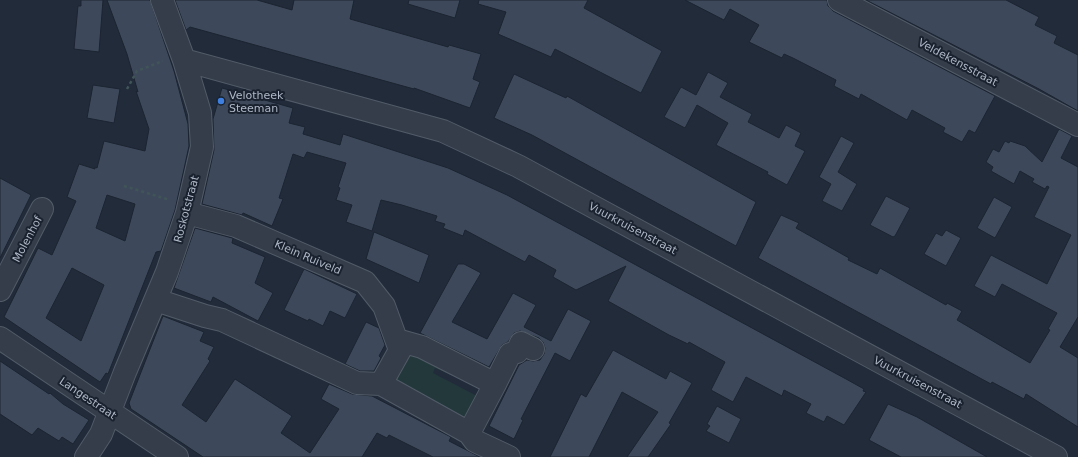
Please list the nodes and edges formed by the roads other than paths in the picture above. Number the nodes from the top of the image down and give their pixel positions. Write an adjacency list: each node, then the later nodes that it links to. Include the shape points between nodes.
1 (162, 0): 3 (street, Roskotstraat)
2 (839, 0): 4 (street, Veldekensstraat)
3 (183, 57): 5 (street, Roskotstraat, via 200,113 202,141); 19 (street, Vuurkruisenstraat, via 444,131 518,166)
4 (1078, 125)
5 (188, 208): 8 (street, Roskotstraat); 10 (street, Klein Ruiveld, via 365,282 384,306)
6 (42, 209): 7 (street, Molenhof)
7 (0, 290)
8 (156, 300): 12 (street, via 222,320 357,383); 14 (street, Roskotstraat)
9 (0, 338): 14 (street, Langestraat)
10 (397, 340): 12 (street, Klein Ruiveld, via 400,350); 13 (street, via 422,347)
11 (533, 349): 13 (street, via 521,343 517,352 510,354)
12 (381, 384): 15 (street)
13 (495, 384): 15 (street)
14 (110, 412): 16 (street, Roskotstraat, via 101,434); 17 (street, Langestraat)
15 (469, 433): 18 (street, via 474,441)
16 (86, 457)
17 (177, 457)
18 (509, 457)
19 (1056, 457)

